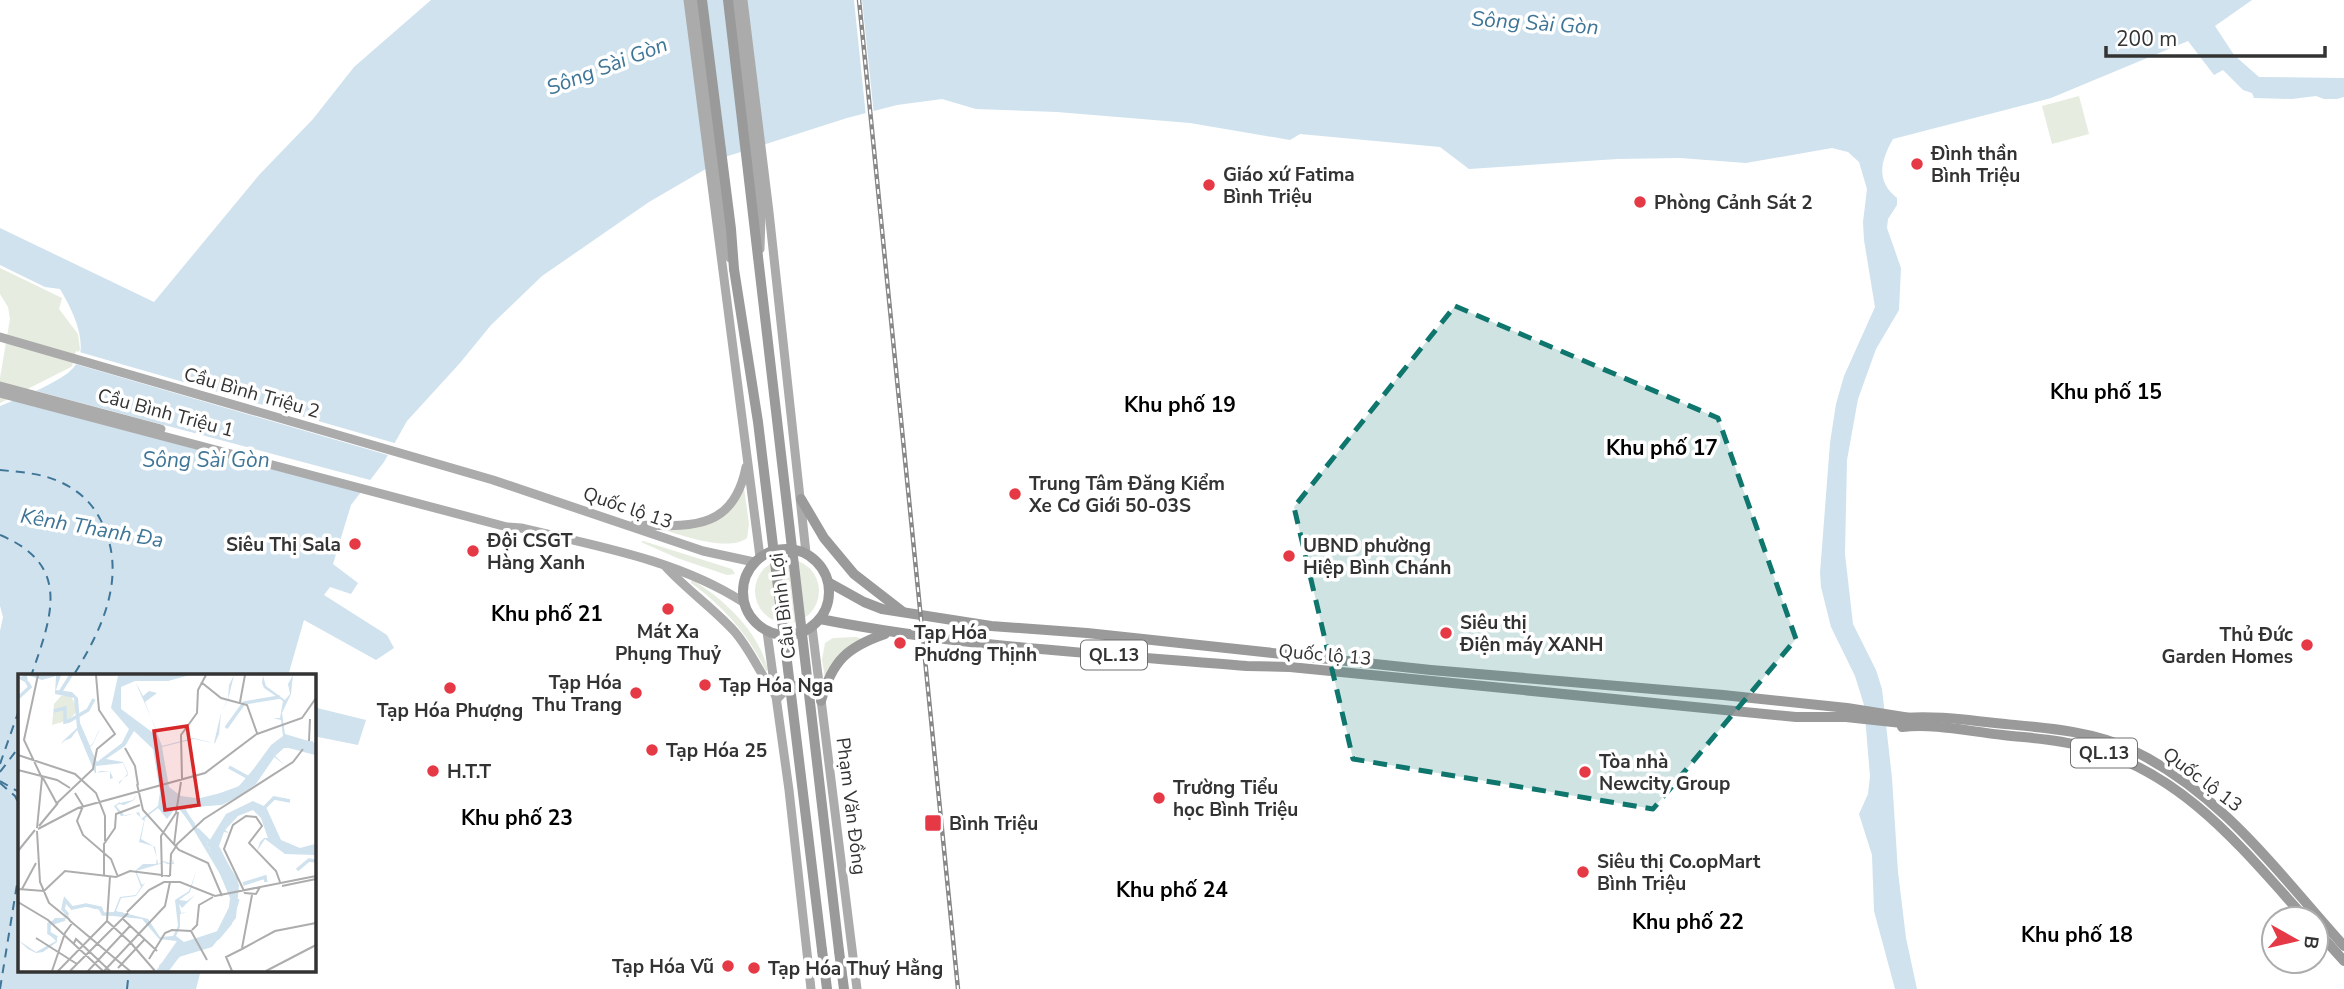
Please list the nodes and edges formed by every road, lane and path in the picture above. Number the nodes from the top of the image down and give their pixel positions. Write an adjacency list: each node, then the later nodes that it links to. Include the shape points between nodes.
1 (688, 0): 9 (main road)
2 (694, 0): 11 (main road, Cầu Bình Lợi)
3 (702, 0): 8 (highway, Cầu Bình Lợi)
4 (728, 0): 7 (highway, Cầu Bình Lợi)
5 (735, 0): 10 (main road, Cầu Bình Lợi)
6 (743, 0): 15 (main road)
7 (752, 208): 10 (highway); 12 (highway, Cầu Bình Lợi)
8 (729, 216): 11 (highway); 14 (highway, Cầu Bình Lợi)
9 (717, 226): 11 (main road); 13 (main road)
10 (762, 232): 12 (main road, Cầu Bình Lợi); 15 (main road)
11 (727, 245): 13 (main road); 14 (main road, Cầu Bình Lợi)
12 (758, 257): 45 (highway, Cầu Bình Lợi, bridge)
13 (722, 266): 19 (main road)
14 (734, 270): 44 (highway, Cầu Bình Lợi, bridge, via 758,422)
15 (774, 270): 21 (main road)
16 (0, 337): 20 (main road, Cầu Bình Triệu 2)
17 (0, 386): 22 (main road, Cầu Bình Triệu 1)
18 (0, 393): 22 (main road, Cầu Bình Triệu 1)
19 (747, 461): 23 (main road, via 743,484 715,517 689,526); 25 (main road)
20 (494, 480): 23 (main road, Quốc lộ 13)
21 (801, 499): 24 (main road); 29 (highway, via 824,538 854,574)
22 (484, 518): 26 (main road)
23 (625, 525): 25 (main road, Quốc lộ 13, via 703,551)
24 (806, 554): 25 (highway, via 783,548); 27 (highway, via 816,561)
25 (757, 559): 28 (highway, via 746,574)
26 (665, 565): 28 (main road); 35 (main road, via 736,634)
27 (828, 582): 29 (highway, Quốc lộ 13 / QL.13, via 864,602); 30 (highway, via 828,601)
28 (743, 602): 31 (highway, via 748,614)
29 (905, 614): 33 (highway, Quốc lộ 13 / QL.13)
30 (816, 623): 31 (highway, via 795,635); 32 (highway, Quốc lộ 13 / QL.13); 36 (main road, Phạm Văn Đồng)
31 (767, 632): 35 (main road)
32 (888, 633): 34 (highway, Quốc lộ 13 / QL.13); 36 (highway, via 847,652 834,667)
33 (1410, 667): 34 (highway); 37 (highway, Quốc lộ 13 / QL.13, via 1723,695)
34 (1409, 680): 37 (highway, Quốc lộ 13 / QL.13, via 1796,717)
35 (777, 698): 36 (main road, via 787,688 802,684); 43 (main road)
36 (821, 701): 46 (main road, Phạm Văn Đồng)
37 (1828, 712): 38 (highway, Quốc lộ 13 / QL.13)
38 (1909, 722): 39 (highway, Quốc lộ 13 / QL.13, via 2081,745 2146,770 2185,794 2249,854); 41 (highway, Quốc lộ 13 / QL.13, via 1956,720 2063,730 2129,748 2228,818)
39 (2294, 905)
40 (2330, 946): 42 (highway)
41 (2344, 946)
42 (2344, 961)
43 (811, 989)
44 (827, 989)
45 (844, 989)
46 (858, 989)

